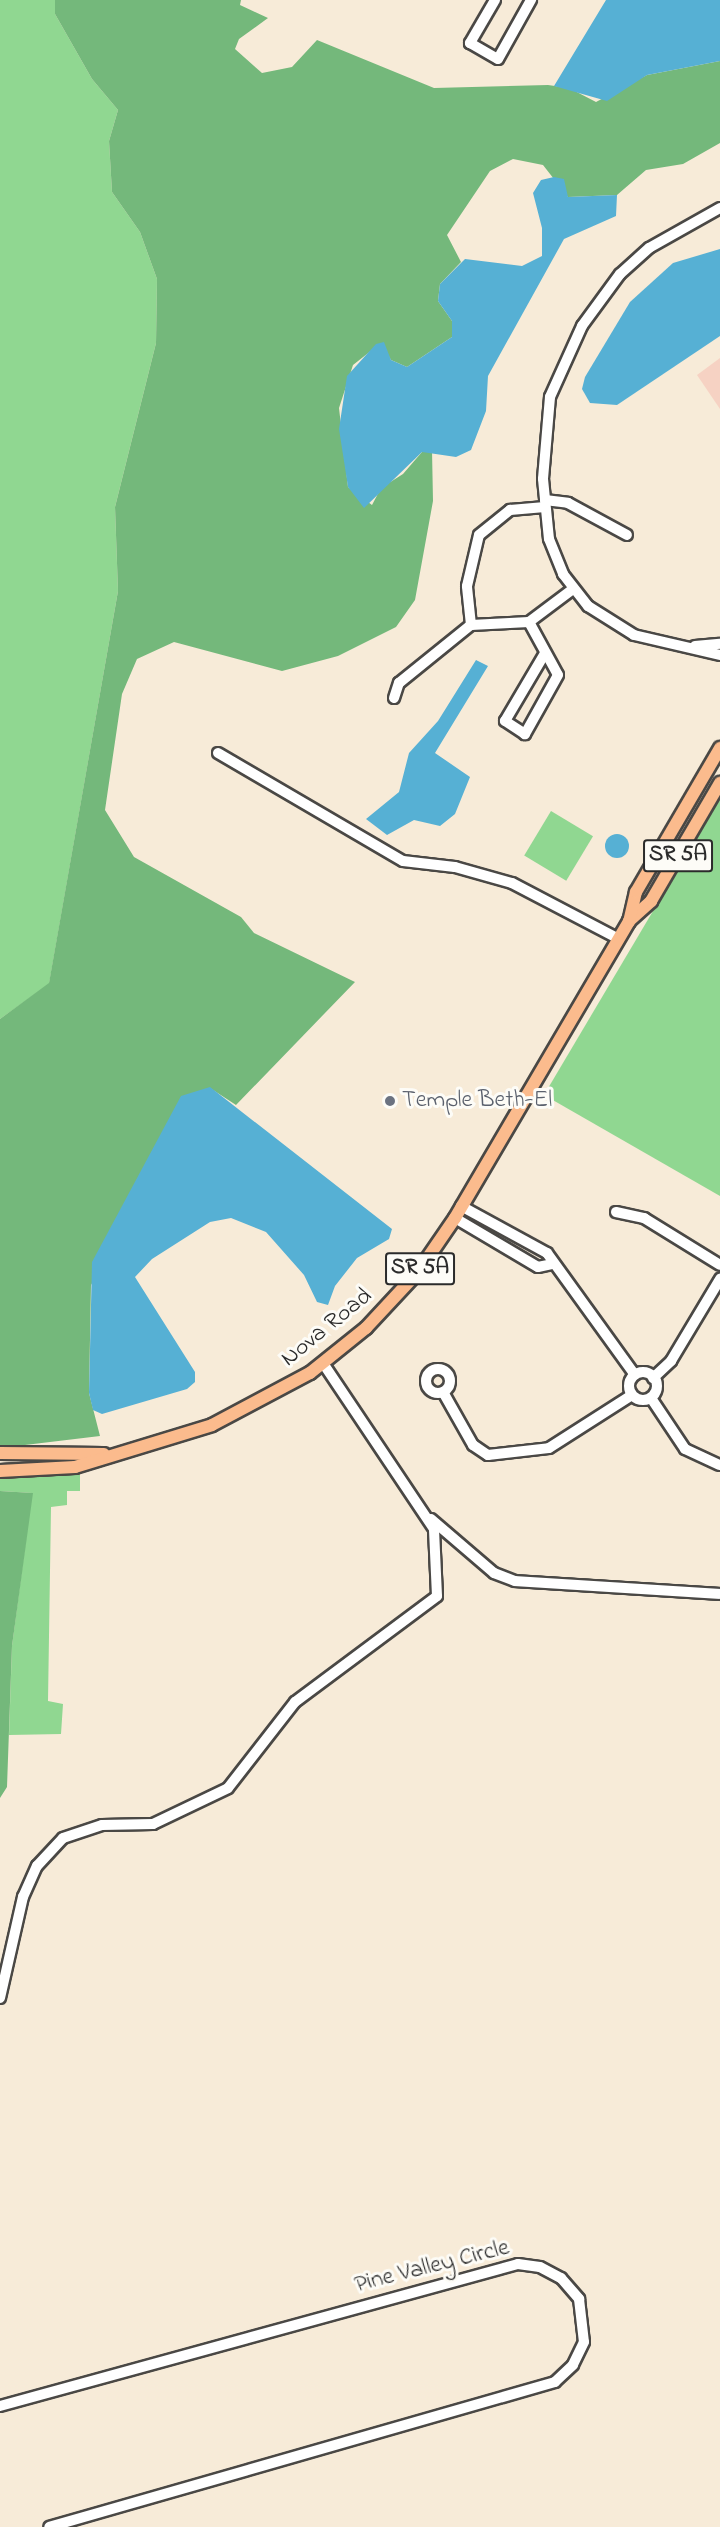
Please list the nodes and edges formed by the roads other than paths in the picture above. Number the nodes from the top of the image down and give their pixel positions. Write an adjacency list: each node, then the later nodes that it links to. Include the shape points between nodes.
1 (495, 0): 2 (street, via 470,43 498,58)
2 (531, 0): 3 (street)
3 (540, 0)
4 (720, 208): 5 (street, via 649,248 620,274 582,326 546,417)
5 (545, 504): 6 (street, via 568,503); 7 (street, via 549,539); 9 (street, via 510,510 479,535 467,586)
6 (627, 535)
7 (573, 590): 8 (street); 11 (street, via 602,618 634,635)
8 (529, 622): 9 (street); 12 (street)
9 (471, 625): 14 (street, via 399,683)
10 (720, 644): 11 (street)
11 (692, 646): 13 (street)
12 (545, 653): 12 (street, via 558,675 525,734 505,721)
13 (720, 655)
14 (394, 698)
15 (720, 748): 18 (main road, SR 5A, via 636,892)
16 (218, 753): 19 (street, via 403,861 455,867 512,883)
17 (720, 783): 18 (main road, SR 5A, via 651,901)
18 (628, 922): 19 (main road, Nova Road / SR 5A)
19 (619, 939): 20 (main road, Nova Road / SR 5A)
20 (458, 1212): 22 (street); 23 (street); 27 (main road, Nova Road / SR 5A, via 394,1300)
21 (616, 1212): 25 (street, via 644,1218)
22 (511, 1232): 23 (street); 24 (street, via 547,1253)
23 (503, 1246): 24 (street, via 538,1267)
24 (552, 1264): 28 (street, via 578,1291)
25 (720, 1265)
26 (720, 1279): 29 (street, via 671,1361)
27 (323, 1363): 34 (main road, Nova Road / SR 5A, via 212,1425); 37 (street)
28 (635, 1375): 29 (street); 31 (street, via 629,1384)
29 (653, 1378): 32 (street, via 657,1386)
30 (443, 1392): 31 (street, via 473,1445 488,1455 549,1448)
31 (632, 1395): 32 (street)
32 (651, 1398): 35 (street, via 685,1449)
33 (0, 1453): 34 (main road, Nova Road / SR 5A)
34 (105, 1454): 36 (main road, Nova Road / SR 5A, via 75,1467)
35 (720, 1466)
36 (0, 1471)
37 (423, 1513): 38 (street, via 494,1573 515,1581); 39 (street, via 434,1529 437,1596 295,1702 251,1765 228,1788 153,1824 102,1825 63,1838 37,1866 23,1897)
38 (720, 1594)
39 (0, 1998)
40 (0, 2406): 41 (street, Pine Valley Circle, via 518,2264 540,2266 561,2278 579,2299 584,2342 573,2365 555,2382)
41 (49, 2527)

